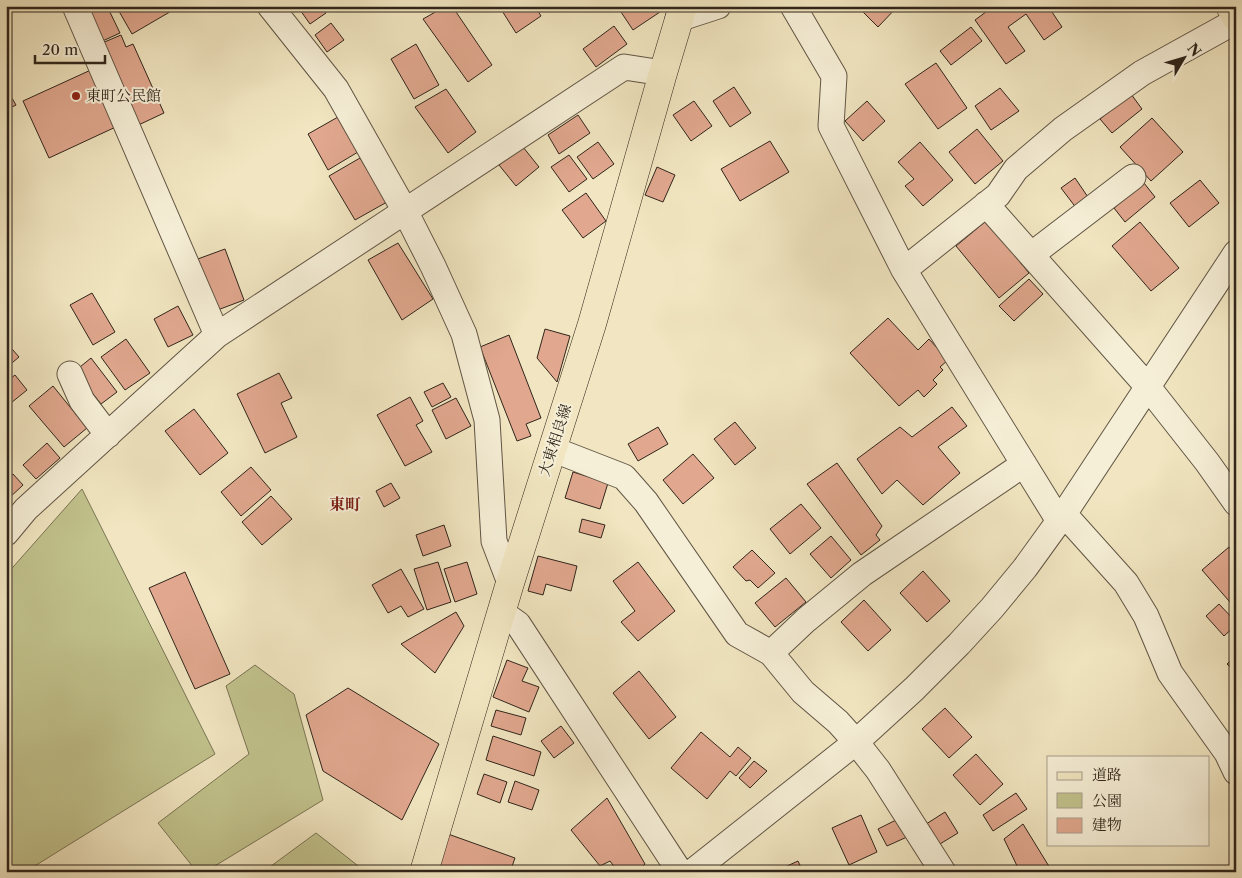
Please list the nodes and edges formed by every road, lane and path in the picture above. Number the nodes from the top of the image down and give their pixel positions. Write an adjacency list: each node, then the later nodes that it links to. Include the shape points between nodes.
1 (75, 6): 16 (street)
2 (270, 6): 12 (street, via 336,90)
3 (718, 6): 6 (street)
4 (793, 6): 15 (street, via 834,76 830,126)
5 (1230, 6): 7 (main road)
6 (681, 13): 9 (main road, 大東相良線)
7 (1236, 17)
8 (1236, 21): 11 (street, via 1142,73 1063,129 1016,169 998,195)
9 (663, 73): 12 (street, via 624,66); 20 (main road, 大東相良線, via 592,324)
10 (1133, 176): 14 (street)
11 (986, 204): 14 (street); 15 (street)
12 (405, 211): 16 (street); 25 (street, via 464,334 487,420 494,541)
13 (1236, 253): 18 (street)
14 (1031, 255): 18 (street)
15 (904, 270): 21 (street)
16 (217, 335): 19 (street)
17 (70, 374): 19 (street, via 82,401)
18 (1148, 387): 22 (street); 23 (street)
19 (108, 434): 24 (street, via 26,509)
20 (552, 449): 25 (main road, 大東相良線); 27 (street, via 624,477 646,502 737,634)
21 (1024, 464): 23 (street); 27 (street, via 862,574)
22 (1236, 503)
23 (1062, 518): 28 (street, via 992,608 959,644); 29 (street, via 1126,583 1146,616 1170,673)
24 (6, 533)
25 (510, 583): 26 (main road, 大東相良線)
26 (501, 612): 30 (main road, 大東相良線); 31 (street, via 518,624)
27 (771, 653): 28 (street, via 803,692)
28 (856, 742): 32 (street); 33 (street, via 878,770)
29 (1236, 772)
30 (424, 872)
31 (680, 872)
32 (692, 872)
33 (943, 872)

